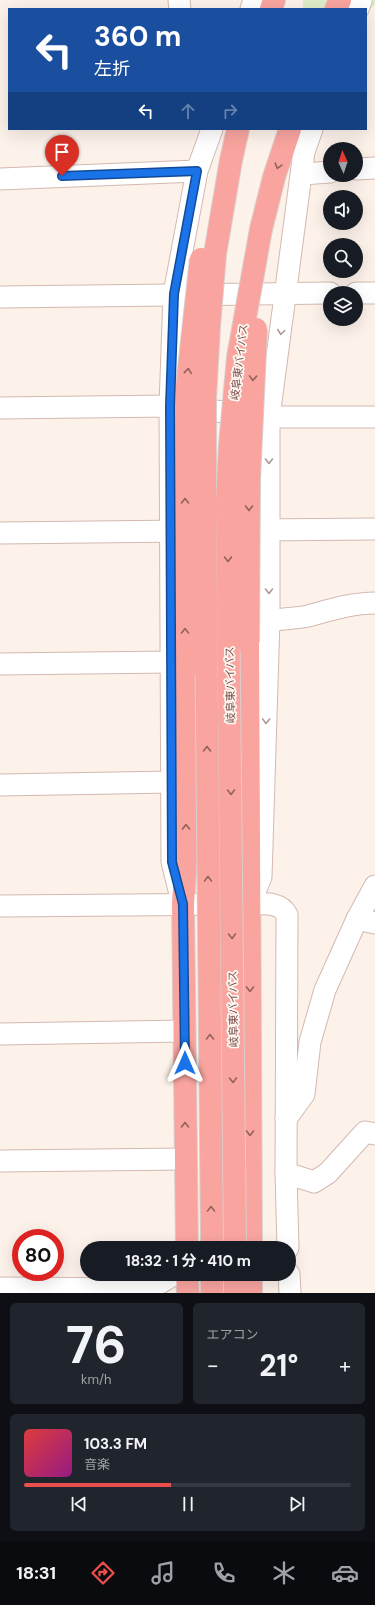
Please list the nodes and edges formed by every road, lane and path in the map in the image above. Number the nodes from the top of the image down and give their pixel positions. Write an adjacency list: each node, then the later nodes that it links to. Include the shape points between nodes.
1 (353, 3): 2 (highway)
2 (339, 8)
3 (212, 130): 10 (street)
4 (238, 130): 7 (highway, 岐阜東バイパス)
5 (290, 130): 14 (highway, 岐阜東バイパス, one-way to 14)
6 (312, 130): 12 (street, via 304,152)
7 (231, 160): 32 (highway, one-way to 7, bridge, via 187,386 194,314 207,213 215,174); 48 (highway, 岐阜東バイパス, one-way to 7, bridge, via 205,398 216,254)
8 (375, 168): 9 (street)
9 (363, 169)
10 (197, 171): 13 (street); 19 (street)
11 (323, 172): 12 (street)
12 (302, 174): 15 (street)
13 (0, 179)
14 (261, 229): 37 (highway, one-way to 37, bridge, via 267,257 255,336 249,479); 49 (highway, 岐阜東バイパス, one-way to 49, bridge, via 238,357 227,502)
15 (286, 293): 16 (street); 19 (street); 24 (street, one-way to 24)
16 (323, 293)
17 (363, 293): 18 (street)
18 (375, 293)
19 (174, 294): 20 (street); 21 (street)
20 (0, 297)
21 (170, 406): 22 (street); 24 (street); 27 (street)
22 (0, 408)
23 (375, 417): 24 (street)
24 (268, 418): 26 (street, one-way to 26)
25 (375, 529): 26 (street)
26 (269, 530): 27 (street); 30 (street, one-way to 30)
27 (170, 531): 28 (street); 32 (street)
28 (0, 533)
29 (375, 603): 30 (street)
30 (269, 620): 32 (street); 37 (street, one-way to 37, via 261,877)
31 (0, 664): 32 (street)
32 (178, 666): 33 (street); 36 (highway, one-way to 32, via 187,842)
33 (172, 782): 34 (street); 36 (street, via 172,862)
34 (0, 784)
35 (375, 886): 39 (street)
36 (183, 904): 37 (street); 38 (street); 40 (highway)
37 (250, 904): 42 (street, via 277,905 284,909 287,915); 50 (highway, one-way to 50)
38 (0, 906)
39 (366, 921): 42 (street, via 325,990 310,1042 304,1094)
40 (185, 1031): 41 (street); 44 (highway, one-way to 40)
41 (0, 1034)
42 (286, 1119): 46 (street)
43 (375, 1134): 46 (street, via 364,1132 328,1173 314,1182)
44 (186, 1159): 45 (street); 47 (highway)
45 (0, 1161)
46 (286, 1173): 51 (street)
47 (187, 1241)
48 (212, 1241)
49 (235, 1241)
50 (251, 1241)
51 (288, 1241)
52 (164, 1281): 59 (street)
53 (187, 1281): 60 (highway)
54 (212, 1281): 61 (highway)
55 (235, 1281): 62 (highway)
56 (251, 1281): 63 (highway)
57 (289, 1281): 64 (street)
58 (0, 1288): 59 (street)
59 (149, 1291)
60 (188, 1293)
61 (212, 1293)
62 (235, 1293)
63 (251, 1293)
64 (290, 1293)

